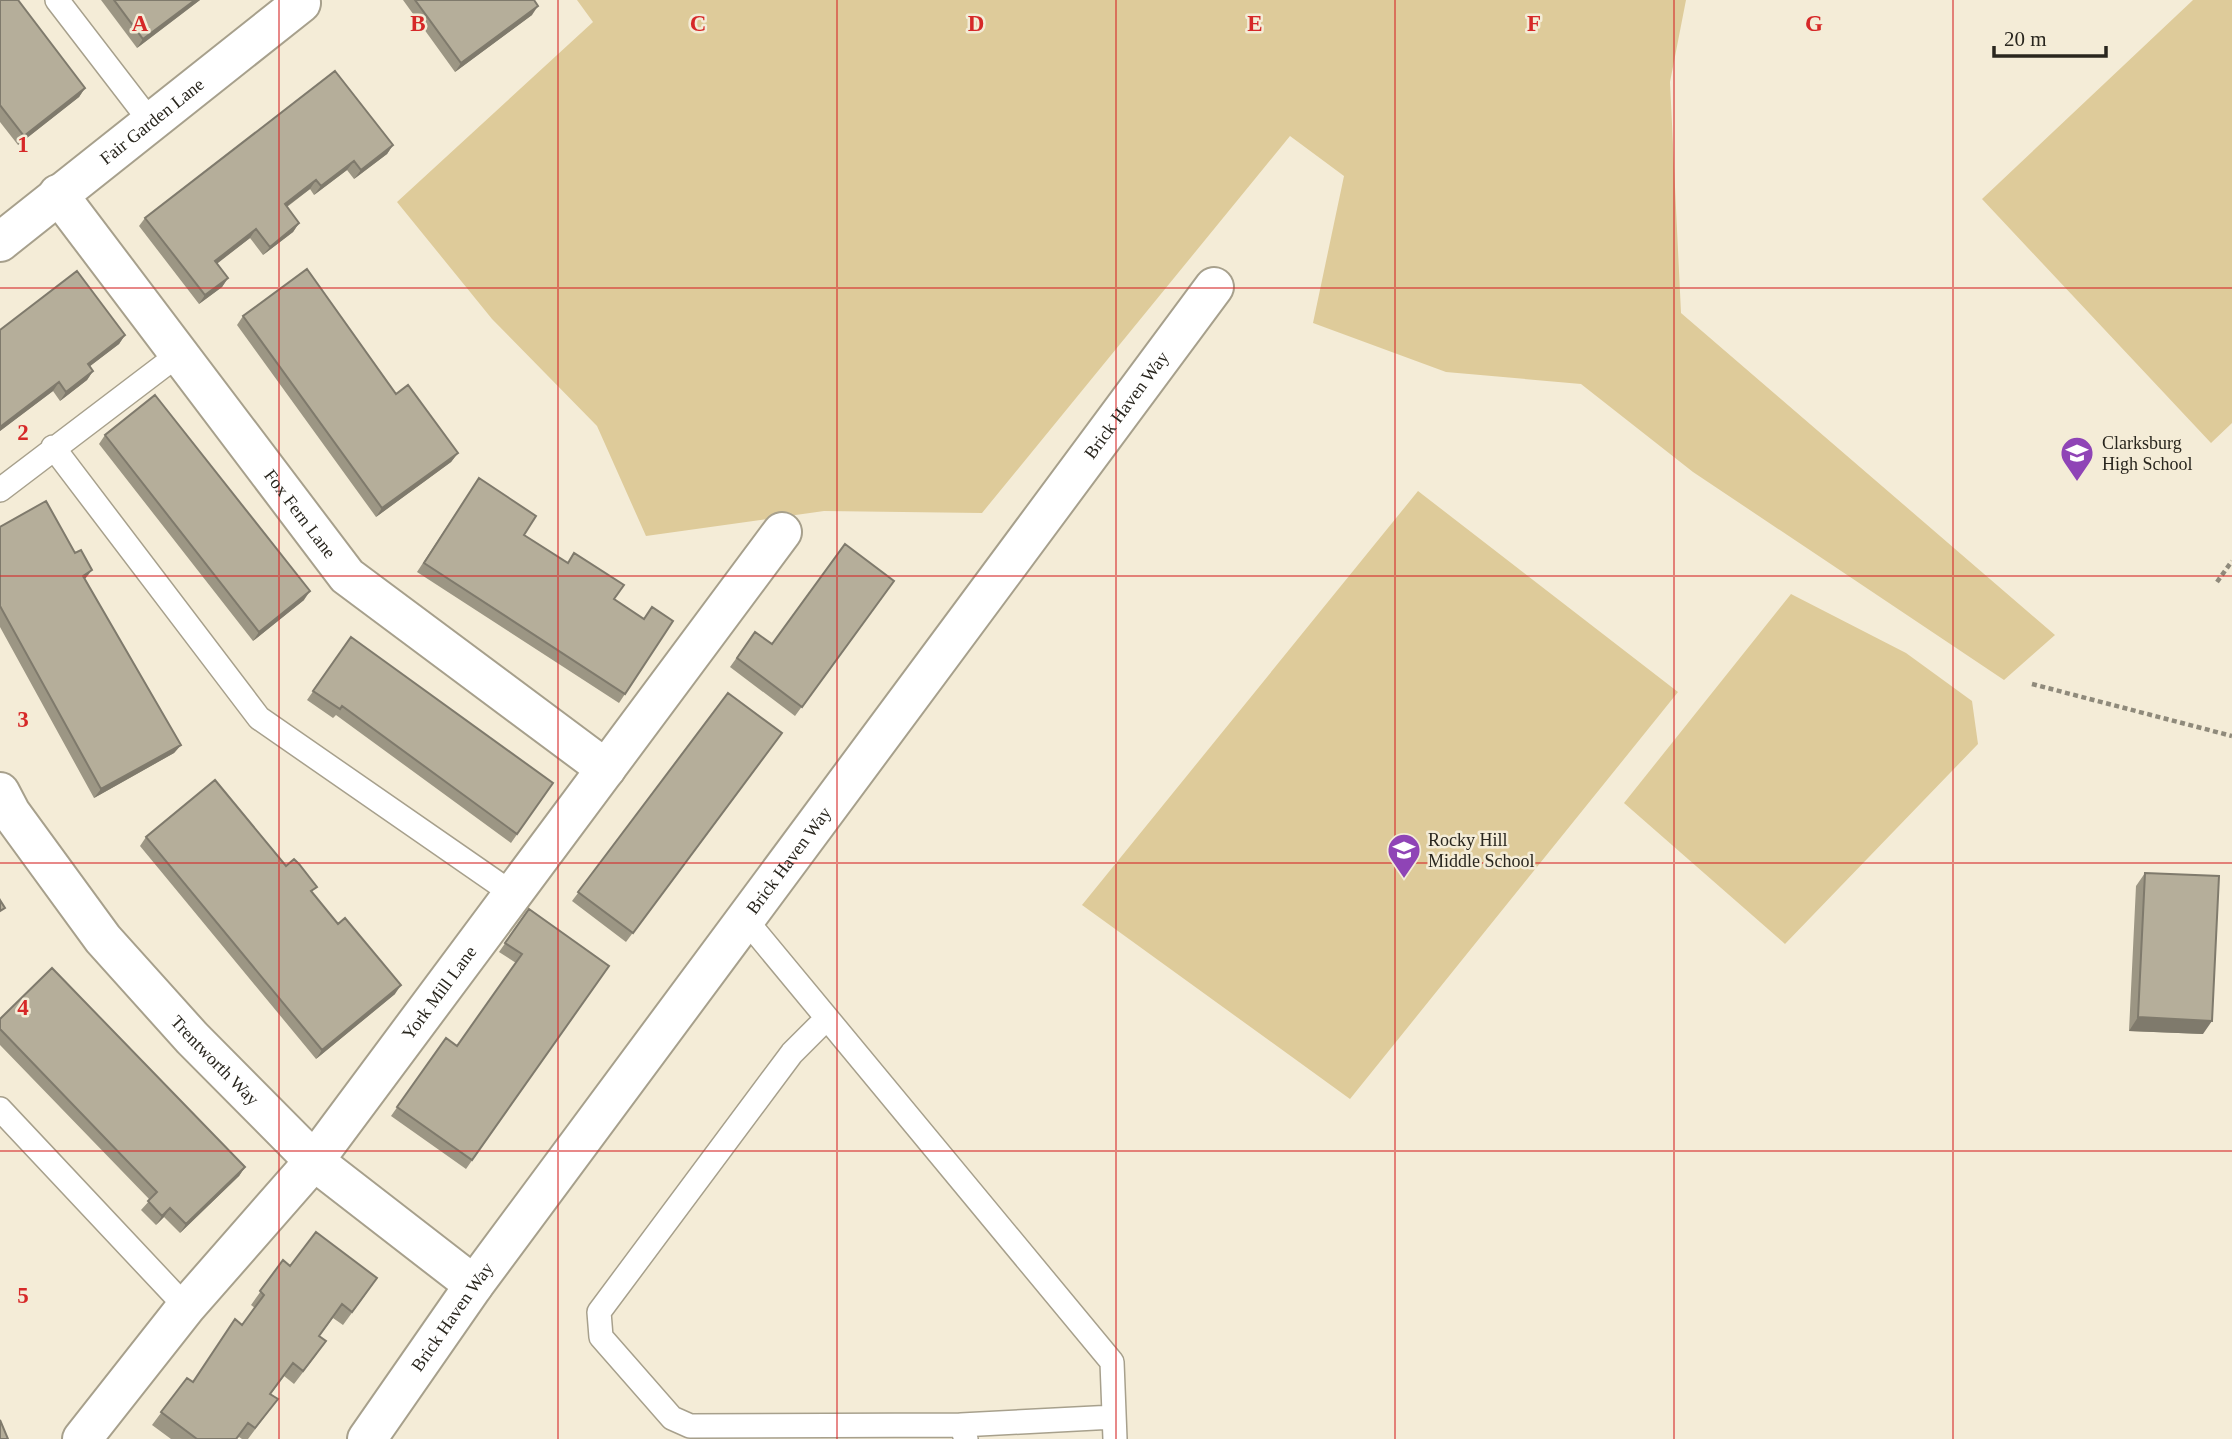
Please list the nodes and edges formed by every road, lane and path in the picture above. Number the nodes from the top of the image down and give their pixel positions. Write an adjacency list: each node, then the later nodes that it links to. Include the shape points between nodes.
1 (57, 0): 3 (lane)
2 (299, 0): 3 (street, Fair Garden Lane, via 301,3)
3 (150, 121): 4 (street, Fair Garden Lane)
4 (58, 194): 5 (street, Fair Garden Lane); 7 (street, Fox Fern Lane)
5 (0, 242)
6 (1214, 287): 18 (street, Brick Haven Way)
7 (179, 354): 8 (lane); 15 (street, Fox Fern Lane, via 347,576)
8 (53, 447): 9 (lane); 17 (lane, via 259,718)
9 (0, 490)
10 (782, 532): 15 (street, York Mill Lane)
11 (2232, 561): 12 (path)
12 (2217, 582)
13 (2032, 684): 14 (path)
14 (2232, 736)
15 (606, 769): 17 (street, York Mill Lane)
16 (0, 792): 21 (street, Trentworth Way, via 103,939 192,1038)
17 (513, 894): 21 (street, York Mill Lane)
18 (745, 919): 19 (lane); 22 (street, Brick Haven Way)
19 (827, 1018): 24 (lane, via 1112,1362); 25 (lane, via 792,1053 599,1312 601,1337 672,1418 690,1426)
20 (0, 1109): 23 (lane)
21 (314, 1161): 22 (street, Trentworth Way); 23 (street, York Mill Lane)
22 (474, 1285): 27 (street, Brick Haven Way)
23 (186, 1307): 26 (street, York Mill Lane)
24 (1115, 1428): 25 (lane)
25 (963, 1432)
26 (82, 1439)
27 (367, 1439)

